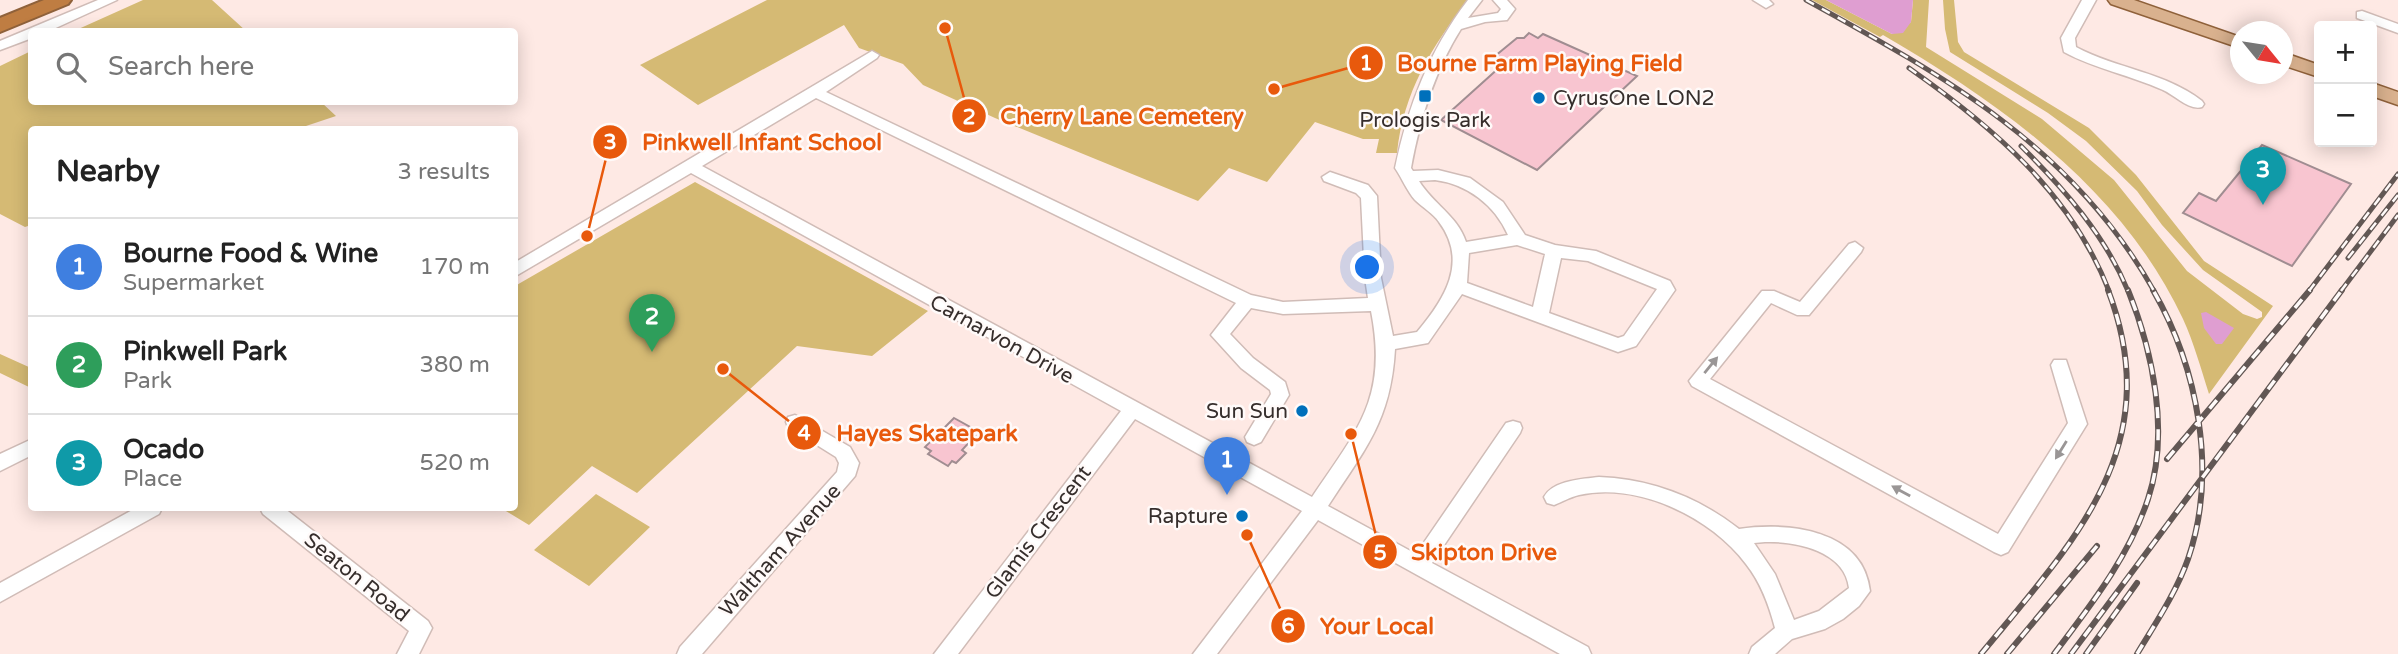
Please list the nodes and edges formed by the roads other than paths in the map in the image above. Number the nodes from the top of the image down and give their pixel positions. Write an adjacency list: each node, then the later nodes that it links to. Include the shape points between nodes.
1 (27, 0): 9 (highway)
2 (61, 0): 12 (highway)
3 (110, 0): 14 (street)
4 (1500, 0): 11 (street, via 1508,9 1506,14)
5 (2089, 0): 30 (street, via 2068,38 2069,49 2173,89)
6 (2117, 0): 18 (main road)
7 (2155, 0): 15 (main road)
8 (1473, 3): 11 (street, via 1474,12); 13 (street)
9 (0, 11)
10 (2362, 15): 16 (street)
11 (1484, 18): 13 (street)
12 (0, 26)
13 (1457, 26): 33 (street, via 1434,61 1420,96 1403,168)
14 (43, 28)
15 (2230, 29)
16 (2398, 29)
17 (28, 34): 19 (street)
18 (2230, 39)
19 (0, 46)
20 (2293, 52): 22 (main road)
21 (872, 55): 28 (street)
22 (2314, 59)
23 (2293, 62): 24 (main road)
24 (2314, 69)
25 (2377, 81): 26 (main road)
26 (2398, 89)
27 (2377, 91): 29 (main road)
28 (815, 92): 31 (street); 40 (street)
29 (2398, 99)
30 (2197, 104)
31 (690, 166): 38 (street); 45 (street, Carnarvon Drive)
32 (1330, 177): 41 (street, via 1369,195)
33 (1410, 177): 34 (street, via 1439,175 1474,186 1511,219); 36 (street, via 1419,194 1454,230)
34 (1517, 239): 36 (street); 37 (street)
35 (1855, 248): 44 (street, one-way to 35, via 2078,424 2001,546 1698,381 1768,295 1803,311)
36 (1463, 251): 39 (street)
37 (1554, 251): 42 (street); 42 (street, via 1590,255 1652,279 1666,290 1630,341 1618,345)
38 (518, 269)
39 (1458, 286): 42 (street); 43 (street, via 1422,338)
40 (1247, 301): 41 (street, via 1283,308); 48 (street, via 1220,335 1279,387 1280,395)
41 (1377, 304): 43 (street)
42 (1540, 316)
43 (1386, 344): 52 (street, via 1376,411)
44 (2060, 365)
45 (1132, 411): 52 (street, Carnarvon Drive); 61 (street, Glamis Crescent)
46 (795, 422): 60 (street, Waltham Avenue, via 843,452 849,463 845,476)
47 (1513, 428): 56 (street)
48 (1254, 437)
49 (28, 448): 50 (street)
50 (0, 463)
51 (1554, 497): 55 (street, via 1579,487 1617,485 1646,490 1692,508)
52 (1314, 510): 56 (street, Carnarvon Drive); 62 (street)
53 (147, 511): 57 (street)
54 (274, 511): 59 (street, Seaton Road, via 421,628)
55 (1736, 538): 58 (street, via 1765,575 1780,604); 58 (street, via 1794,535 1835,551 1858,575 1860,591 1846,607 1809,627)
56 (1418, 567): 63 (street, Carnarvon Drive)
57 (0, 593)
58 (1786, 631): 64 (street)
59 (408, 654)
60 (688, 654)
61 (945, 654)
62 (1204, 654)
63 (1580, 654)
64 (1760, 654)

